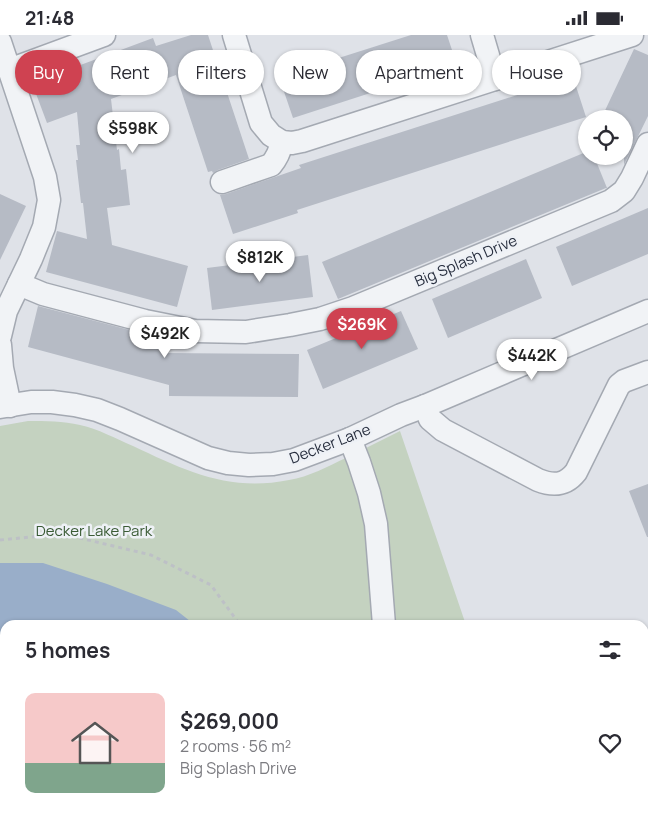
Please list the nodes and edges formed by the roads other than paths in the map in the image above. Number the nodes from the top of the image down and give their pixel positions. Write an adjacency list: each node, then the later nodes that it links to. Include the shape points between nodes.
1 (104, 35): 8 (street)
2 (234, 35): 10 (street, via 261,123)
3 (482, 35): 7 (street)
4 (632, 35): 6 (street)
5 (0, 42): 8 (street)
6 (581, 51)
7 (492, 69)
8 (9, 70): 13 (street, via 45,177 49,200 44,227)
9 (492, 80): 10 (street, via 302,141)
10 (282, 142): 12 (street, via 276,160 270,165)
11 (648, 144): 13 (street, Big Splash Drive, via 624,191 611,201 320,319 246,332 195,331 52,297)
12 (222, 182)
13 (19, 284): 15 (street, via 6,311)
14 (648, 311): 19 (street, Decker Lane)
15 (0, 336)
16 (0, 345): 18 (street)
17 (648, 372): 19 (street, via 619,385 576,472 571,478 556,484 538,480 443,430 430,419)
18 (5, 406): 20 (street, Decker Lane, via 52,402 96,410 208,458 228,463 280,463)
19 (425, 406): 20 (street, Decker Lane)
20 (350, 439): 21 (street, via 376,524)
21 (384, 620)

